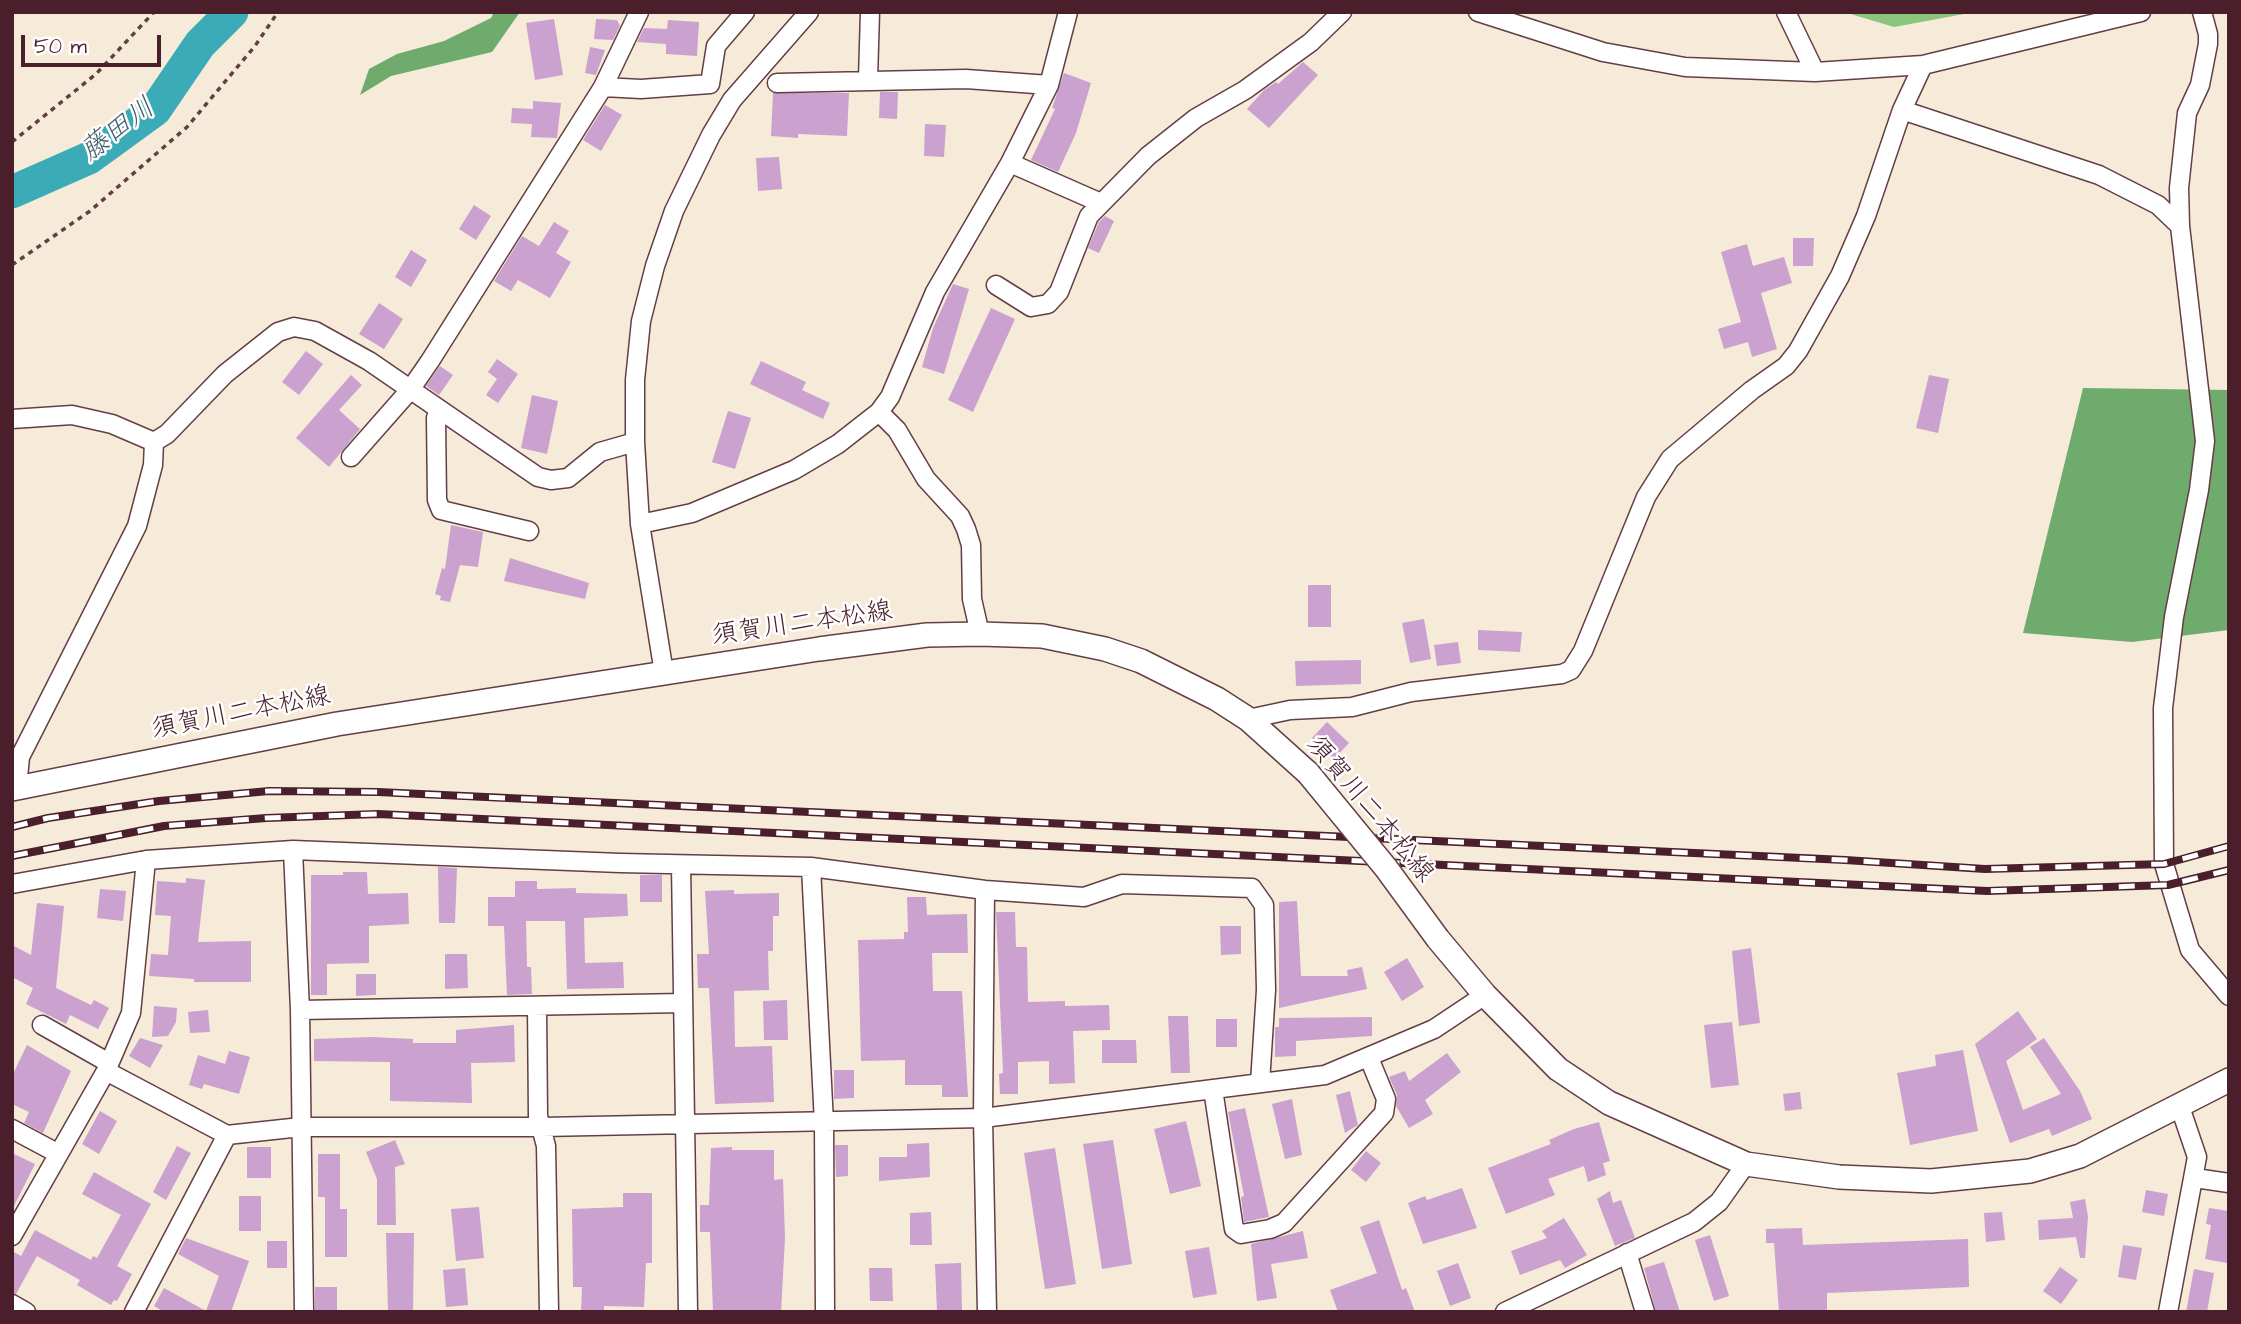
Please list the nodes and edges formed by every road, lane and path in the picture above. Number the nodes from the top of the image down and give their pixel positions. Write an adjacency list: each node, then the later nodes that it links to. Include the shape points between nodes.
1 (154, 12): 20 (path, via 96,74)
2 (278, 12): 24 (path, via 187,127 90,211)
3 (639, 12): 18 (street)
4 (745, 12): 18 (street, via 716,46 710,84)
5 (809, 12): 31 (street, via 732,100 674,212 641,321)
6 (870, 12): 15 (street)
7 (1068, 12): 17 (street)
8 (1342, 12): 22 (street, via 1245,90 1166,140)
9 (1478, 12): 14 (street, via 1603,52 1685,67)
10 (1787, 12): 14 (street)
11 (2141, 12): 13 (street)
12 (2202, 12): 23 (street, via 2208,44 2200,85 2187,113)
13 (1923, 65): 14 (street); 19 (street)
14 (1815, 72)
15 (868, 79): 16 (street); 17 (street)
16 (777, 83)
17 (1049, 85): 21 (street)
18 (603, 88): 26 (street)
19 (1902, 110): 23 (street, via 2099,175 2158,205); 37 (street, via 1867,216 1798,351 1786,366 1670,459 1646,497 1583,652 1571,670 1411,692 1352,707 1290,710)
20 (12, 142)
21 (1010, 163): 22 (street); 28 (street, via 935,292 890,397)
22 (1101, 203): 25 (street, via 1089,216 1059,292 1048,304 1031,307)
23 (2180, 226): 46 (street, via 2205,441 2162,708 2164,864 2190,950)
24 (12, 265)
25 (996, 285)
26 (410, 390): 27 (street); 30 (street, via 315,331 285,329 225,374); 32 (street)
27 (439, 410): 31 (street, via 527,471 551,480 575,474 600,452); 34 (street, via 437,500 441,510)
28 (879, 412): 33 (street, via 794,470 704,509); 35 (street, via 967,528 972,599)
29 (12, 419): 30 (street, via 72,415 112,424)
30 (154, 442): 38 (street, via 153,465 137,526 20,757)
31 (635, 442): 33 (street)
32 (351, 457)
33 (639, 524): 36 (street)
34 (529, 531)
35 (980, 634): 36 (main road, 須賀川二本松線, via 885,640); 37 (main road, 須賀川二本松線, via 1042,636 1105,649 1141,661)
36 (664, 673): 38 (main road, 須賀川二本松線, via 337,724)
37 (1248, 719): 45 (main road, 須賀川二本松線, bridge, via 1308,774)
38 (15, 789)
39 (293, 850): 40 (street); 41 (street); 49 (street)
40 (146, 860): 43 (street); 52 (street, via 131,1013)
41 (681, 865): 42 (street); 47 (street)
42 (811, 867): 44 (street); 59 (street)
43 (12, 884)
44 (985, 890): 54 (street, via 1084,897 1122,884 1252,888 1264,905 1266,990); 57 (street)
45 (1485, 995): 51 (street, via 1434,1029); 65 (main road, 須賀川二本松線, via 1558,1069 1599,1096)
46 (2229, 996)
47 (683, 1003): 48 (street); 58 (street)
48 (537, 1006): 49 (street); 61 (street, via 538,1116)
49 (300, 1010): 60 (street)
50 (42, 1025): 52 (street)
51 (1369, 1058): 54 (street, via 1325,1075); 55 (street, via 1386,1100 1384,1113 1284,1223 1269,1229 1241,1234 1234,1230)
52 (108, 1067): 63 (street); 64 (street)
53 (2229, 1080): 56 (main road, 須賀川二本松線)
54 (1260, 1083): 55 (street)
55 (1213, 1089): 57 (street)
56 (2179, 1104): 65 (main road, 須賀川二本松線, via 2080,1156 2029,1171 1931,1181 1839,1177); 66 (street, via 2197,1157)
57 (983, 1118): 59 (street); 77 (street)
58 (686, 1123): 59 (street); 61 (street); 75 (street)
59 (824, 1123): 76 (street)
60 (301, 1127): 61 (street); 63 (street); 73 (street)
61 (543, 1127): 74 (street)
62 (12, 1129): 64 (street)
63 (227, 1135): 72 (street)
64 (57, 1153): 68 (street)
65 (1746, 1164): 69 (street, via 1709,1213)
66 (2195, 1178): 67 (street); 80 (street)
67 (2229, 1183)
68 (12, 1236)
69 (1627, 1253): 78 (street); 79 (street)
70 (12, 1304): 71 (street)
71 (26, 1312)
72 (134, 1312)
73 (304, 1312)
74 (549, 1312)
75 (688, 1312)
76 (825, 1312)
77 (987, 1312)
78 (1505, 1312)
79 (1645, 1312)
80 (2168, 1312)

